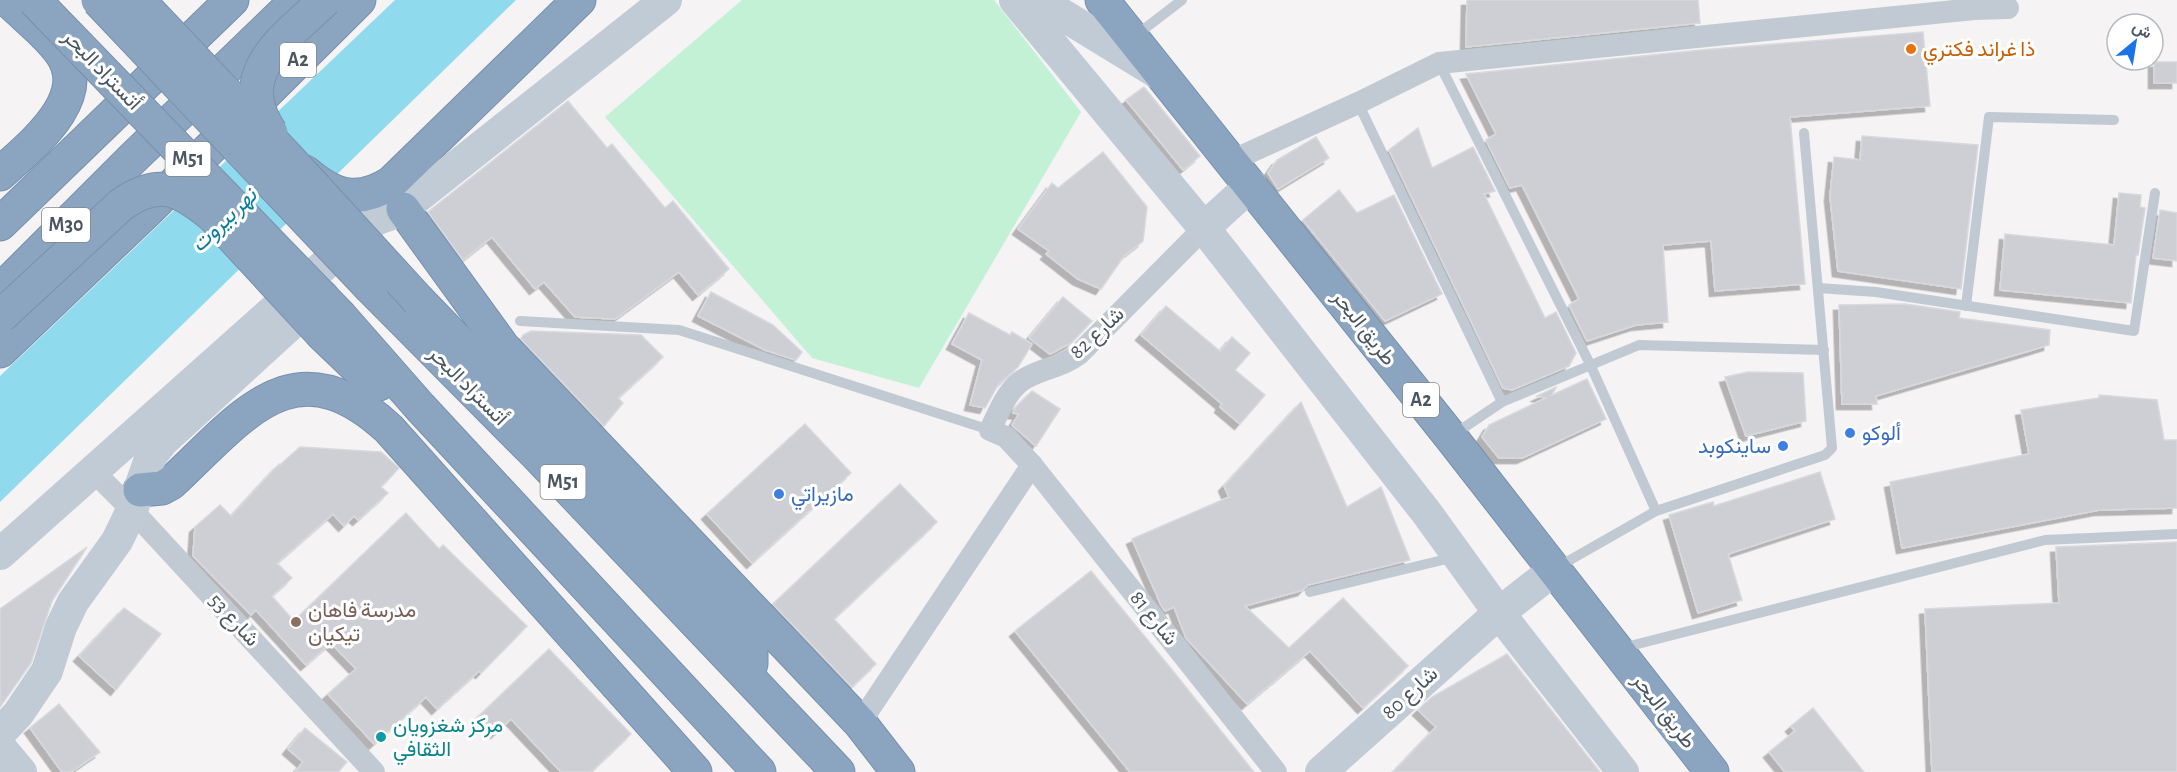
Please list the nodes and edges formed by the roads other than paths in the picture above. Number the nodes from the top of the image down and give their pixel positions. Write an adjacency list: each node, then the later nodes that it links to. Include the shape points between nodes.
1 (8, 0): 19 (highway)
2 (34, 0): 40 (highway, أتستراد البحر / M51, bridge)
3 (98, 0): 58 (highway, أتستراد البحر / M51, bridge)
4 (138, 0): 27 (highway, bridge)
5 (232, 0): 33 (highway, M30)
6 (297, 0): 22 (highway, M30)
7 (325, 0): 27 (highway, bridge, via 277,47 256,78 257,102 264,122)
8 (358, 0): 24 (highway, A2)
9 (579, 0): 27 (highway, bridge, via 391,183 376,192 340,195)
10 (666, 0): 31 (main road)
11 (1015, 0): 34 (main road)
12 (1022, 0): 15 (main road)
13 (1102, 0): 18 (highway, طريق البحر / A2)
14 (1182, 0): 18 (lane)
15 (1056, 6): 21 (main road)
16 (2008, 8): 20 (street)
17 (0, 26): 19 (highway, via 34,31)
18 (1129, 34): 21 (highway, طريق البحر / A2)
19 (56, 47): 29 (highway, via 70,77 64,103 43,134); 32 (highway, bridge)
20 (1439, 63): 23 (street); 43 (lane)
21 (1165, 77): 28 (highway, طريق البحر / A2)
22 (207, 86): 24 (highway); 36 (highway, M30)
23 (1358, 103): 28 (street); 44 (lane)
24 (238, 120): 42 (highway)
25 (2114, 120): 37 (lane, via 1989,117)
26 (1804, 133): 35 (lane)
27 (287, 157): 58 (highway, bridge, via 751,648)
28 (1241, 173): 34 (main road); 46 (highway, طريق البحر / A2)
29 (0, 174)
30 (2155, 193): 37 (lane, via 2134,331)
31 (402, 210): 48 (main road, via 375,220); 49 (main road, via 389,235 163,441 151,456); 59 (highway, via 503,347)
32 (213, 216): 38 (highway, bridge, via 190,197 170,190 153,189 132,197); 40 (highway, bridge)
33 (0, 224)
34 (1204, 228): 45 (street, شارع 82, via 1079,354 1025,377 1013,387); 53 (main road)
35 (1818, 288): 37 (lane, via 1876,292); 41 (lane)
36 (0, 291)
37 (1966, 306)
38 (0, 317)
39 (520, 321): 45 (lane, via 679,330)
40 (332, 326): 65 (highway, M51, via 368,378 420,407)
41 (1824, 350): 43 (lane, via 1639,345); 50 (lane, via 1832,448 1825,456)
42 (0, 351)
43 (1590, 364): 44 (lane); 50 (lane)
44 (1502, 402): 46 (lane)
45 (990, 430): 47 (street, شارع 81, via 1006,437)
46 (1450, 436): 54 (highway, طريق البحر / A2)
47 (1032, 465): 59 (street); 68 (street, شارع 81)
48 (92, 470): 49 (street, شارع 53); 52 (main road)
49 (136, 500): 60 (main road, via 117,541 73,602 46,671 18,714); 63 (street, شارع 53); 64 (highway, via 171,483 250,410 276,395 318,390 348,399 389,429)
50 (1656, 511): 54 (lane)
51 (2177, 534): 57 (lane, via 2044,540)
52 (0, 554)
53 (1458, 556): 55 (lane); 56 (main road)
54 (1554, 570): 56 (main road, شارع 80); 57 (highway, طريق البحر / A2)
55 (1310, 592)
56 (1499, 613): 69 (main road, شارع 80); 70 (main road)
57 (1616, 650): 71 (highway, طريق البحر / A2)
58 (752, 681): 66 (highway, أتستراد البحر / M51)
59 (860, 723): 67 (highway)
60 (0, 733)
61 (0, 747): 62 (main road)
62 (21, 772)
63 (374, 772)
64 (695, 772)
65 (759, 772)
66 (838, 772)
67 (898, 772)
68 (1276, 772)
69 (1321, 772)
70 (1623, 772)
71 (1712, 772)

